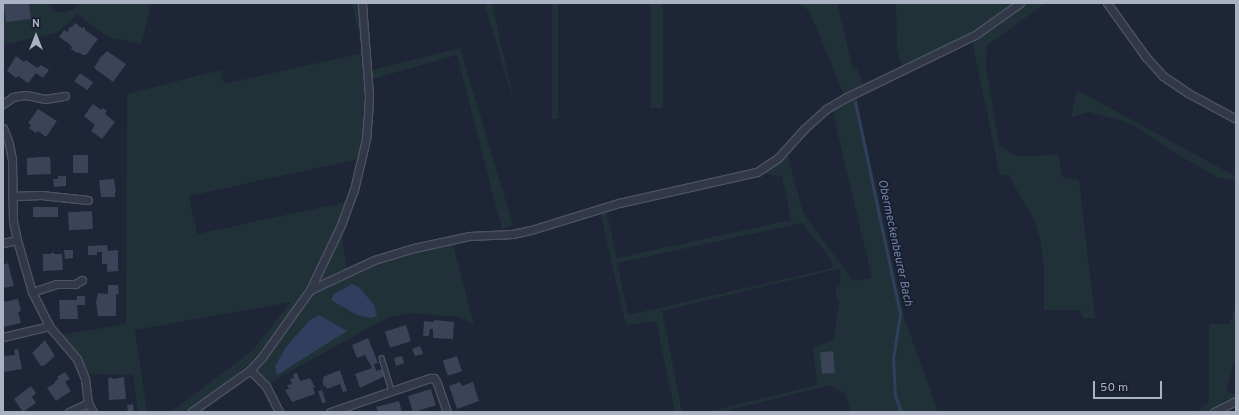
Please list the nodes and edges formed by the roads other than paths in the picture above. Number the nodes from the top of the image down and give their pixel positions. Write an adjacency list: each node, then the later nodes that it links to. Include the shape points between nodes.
1 (362, 3): 13 (street, via 369,95 366,138 354,190 341,225)
2 (1020, 3): 13 (street, via 975,35 826,109 778,158 757,172 619,202 513,234 469,236 414,248 368,262)
3 (1107, 3): 6 (street, via 1163,76 1188,94)
4 (65, 96): 5 (street, via 45,99 18,96)
5 (3, 104)
6 (1236, 119)
7 (3, 128): 8 (street, via 12,159)
8 (12, 196): 9 (street, via 41,195); 10 (street)
9 (88, 200)
10 (17, 240): 11 (street); 14 (street)
11 (3, 242)
12 (82, 280): 14 (street, via 75,284 56,284)
13 (310, 290): 18 (street)
14 (32, 292): 15 (street)
15 (49, 326): 16 (street); 21 (street, via 77,359 85,379)
16 (3, 337)
17 (382, 358): 19 (lane)
18 (250, 370): 24 (street); 25 (street, via 266,386)
19 (392, 391): 26 (street); 27 (street, via 434,378)
20 (1236, 401): 28 (street)
21 (88, 403): 22 (street); 23 (street)
22 (69, 412)
23 (92, 412)
24 (191, 412)
25 (279, 412)
26 (330, 412)
27 (447, 412)
28 (1214, 412)

